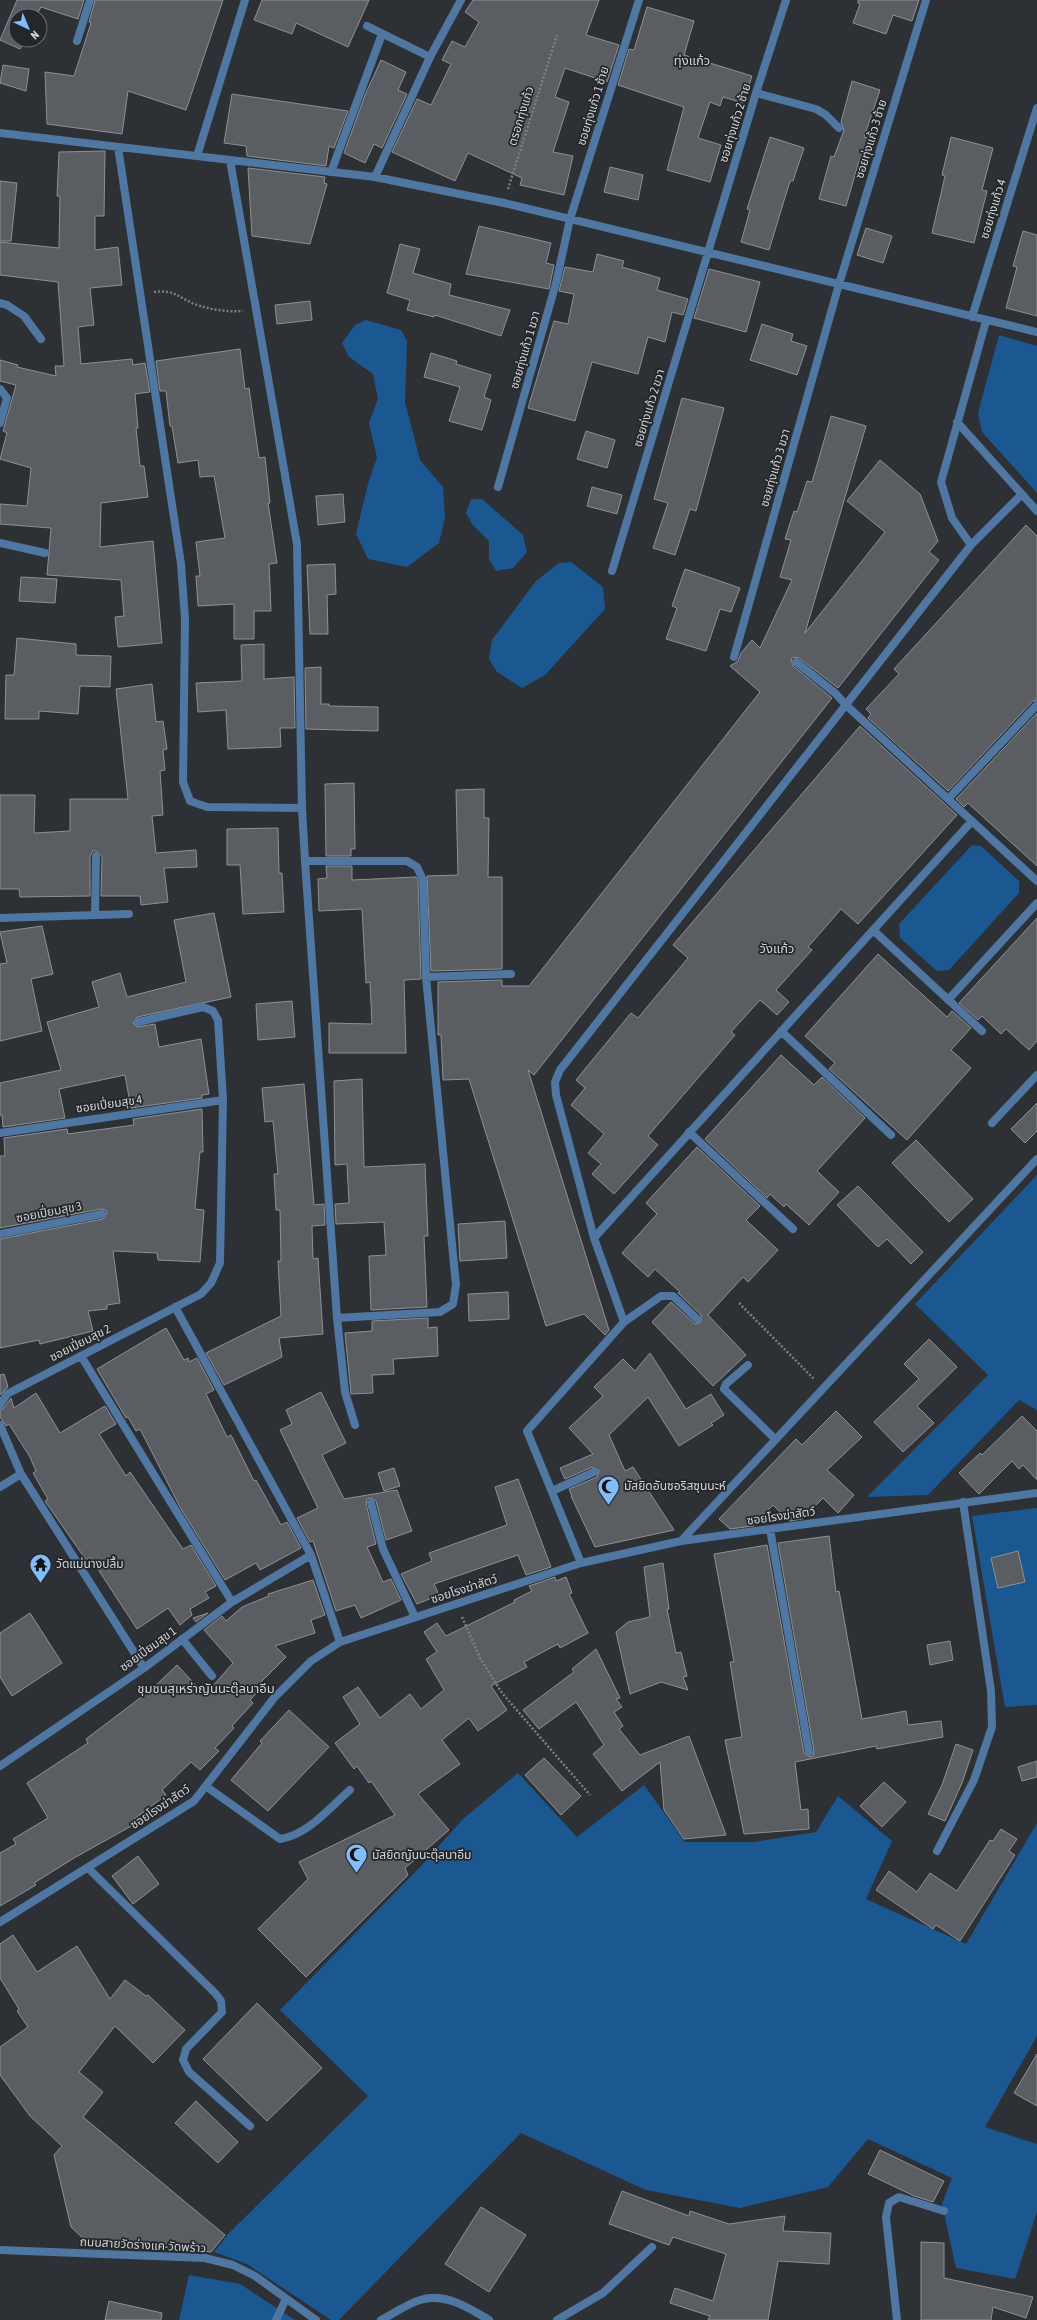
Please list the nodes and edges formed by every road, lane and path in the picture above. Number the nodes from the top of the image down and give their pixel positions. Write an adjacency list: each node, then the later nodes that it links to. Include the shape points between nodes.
1 (90, 0): 10 (street)
2 (245, 0): 17 (street)
3 (461, 0): 11 (street)
4 (639, 0): 22 (street, ซอยทุ่งแก้ว 1 ซ้าย)
5 (786, 0): 12 (street, ซอยทุ่งแก้ว 2 ซ้าย)
6 (926, 0): 24 (street, ซอยทุ่งแก้ว 3 ซ้าย)
7 (367, 26): 8 (street)
8 (382, 34): 11 (street); 19 (street)
9 (557, 35): 21 (path, ตรอกทุ่งแก้ว)
10 (77, 41)
11 (430, 57): 20 (street)
12 (756, 93): 14 (street, via 816,109); 23 (street, ซอยทุ่งแก้ว 2 ซ้าย)
13 (1037, 108): 28 (street, ซอยทุ่งแก้ว 4)
14 (839, 128)
15 (0, 133): 16 (street)
16 (118, 147): 17 (street); 25 (street)
17 (197, 156): 18 (street)
18 (230, 160): 19 (street); 27 (street)
19 (331, 172): 20 (street)
20 (375, 177): 21 (street)
21 (504, 203): 22 (street)
22 (570, 219): 23 (street); 35 (street, ซอยทุ่งแก้ว 1 ขวา, via 554,290)
23 (708, 253): 24 (street); 41 (street, ซอยทุ่งแก้ว 2 ขวา)
24 (839, 284): 28 (street); 42 (street, ซอยทุ่งแก้ว 3 ขวา)
25 (139, 293): 27 (path, via 161,291 179,294 196,305 224,312); 47 (street, via 181,564 186,620 183,782 190,801 207,807)
26 (4, 304): 31 (street, via 24,316)
27 (257, 311): 47 (street, via 297,544)
28 (972, 317): 29 (street)
29 (986, 321): 30 (street); 33 (street)
30 (1037, 332)
31 (41, 339)
32 (0, 389): 34 (street, via 7,398)
33 (957, 422): 36 (street); 39 (street, via 940,482 952,518)
34 (0, 424)
35 (498, 487)
36 (1022, 494): 37 (street); 39 (street)
37 (1037, 511)
38 (0, 543): 40 (street)
39 (971, 545): 45 (street)
40 (45, 553)
41 (612, 571)
42 (734, 657)
43 (796, 662): 45 (street)
44 (1037, 705): 46 (street)
45 (847, 706): 46 (street); 73 (street, via 560,1070 556,1082 556,1095)
46 (948, 799): 48 (street)
47 (302, 808): 50 (street)
48 (972, 821): 51 (street); 56 (street)
49 (96, 856): 54 (street)
50 (305, 861): 58 (street, via 407,860 417,867 423,880); 76 (street)
51 (1037, 881)
52 (1037, 903): 59 (street)
53 (129, 914): 54 (street)
54 (95, 915): 55 (street)
55 (0, 918)
56 (873, 930): 59 (street); 61 (street)
57 (511, 974): 58 (street)
58 (426, 977): 76 (street, via 456,1285 453,1304 440,1312)
59 (948, 1000): 62 (street)
60 (138, 1022): 64 (street, ซอยเปี่ยมสุข 2, via 203,1007 213,1011 218,1020)
61 (781, 1031): 66 (street); 68 (street)
62 (982, 1031)
63 (1037, 1075): 65 (street)
64 (223, 1100): 67 (street, ซอยเปี่ยมสุข 4); 75 (street, ซอยเปี่ยมสุข 2, via 220,1263 211,1283 201,1294)
65 (992, 1123)
66 (689, 1132): 71 (street); 73 (street)
67 (0, 1133)
68 (891, 1135)
69 (1037, 1159): 81 (street)
70 (102, 1214): 72 (street, ซอยเปี่ยมสุข 3)
71 (793, 1229)
72 (0, 1234)
73 (594, 1238): 78 (street)
74 (739, 1303): 81 (path)
75 (175, 1307): 79 (street, ซอยเปี่ยมสุข 2); 95 (street)
76 (337, 1318): 84 (street, via 345,1392)
77 (698, 1319): 78 (street, via 673,1296 662,1296)
78 (624, 1322): 89 (street, via 527,1431)
79 (81, 1356): 82 (street, ซอยเปี่ยมสุข 2, via 7,1394); 97 (street)
80 (748, 1365): 85 (street, via 726,1384 724,1389)
81 (822, 1388): 85 (street)
82 (0, 1405)
83 (0, 1425): 87 (street)
84 (356, 1425)
85 (775, 1439): 94 (street)
86 (594, 1472): 89 (street)
87 (21, 1474): 88 (street); 102 (street)
88 (0, 1487)
89 (552, 1491): 96 (street)
90 (1037, 1493): 91 (street, ซอยโรงฆ่าสัตว์)
91 (963, 1502): 93 (street, ซอยโรงฆ่าสัตว์); 109 (street, via 991,1691 992,1727 974,1780)
92 (371, 1503): 99 (street, via 382,1549)
93 (770, 1530): 94 (street, ซอยโรงฆ่าสัตว์); 104 (street)
94 (681, 1541): 96 (street, ซอยโรงฆ่าสัตว์)
95 (311, 1555): 97 (street, ซอยเปี่ยมสุข 1); 101 (street)
96 (581, 1563): 98 (street, ซอยโรงฆ่าสัตว์)
97 (232, 1602): 100 (street, ซอยเปี่ยมสุข 1)
98 (456, 1604): 99 (street, ซอยโรงฆ่าสัตว์); 108 (path, via 480,1658 502,1693)
99 (415, 1617): 101 (street, ซอยโรงฆ่าสัตว์)
100 (182, 1639): 102 (street, ซอยเปี่ยมสุข 1); 103 (street)
101 (340, 1642): 106 (street, ซอยโรงฆ่าสัตว์, via 311,1661 274,1698)
102 (144, 1668): 105 (street, ซอยเปี่ยมสุข 1)
103 (212, 1676)
104 (810, 1752)
105 (0, 1766)
106 (207, 1787): 107 (street, via 280,1839 293,1837 303,1831); 110 (street, ซอยโรงฆ่าสัตว์, via 194,1801)
107 (350, 1790)
108 (590, 1795)
109 (937, 1851)
110 (88, 1868): 111 (street, ซอยโรงฆ่าสัตว์); 112 (street, via 221,2001 222,2012 186,2049 183,2060 189,2072)
111 (0, 1922)
112 (250, 2126)
113 (944, 2210): 122 (street, via 899,2197 889,2202 886,2217)
114 (652, 2247): 121 (street, via 603,2292)
115 (0, 2250): 116 (street, ถนนสายวัดร่างแค-วัดพร้าว, via 205,2258 239,2268 255,2276)
116 (286, 2299): 117 (street); 118 (street, ถนนสายวัดร่างแค-วัดพร้าว)
117 (276, 2320)
118 (316, 2320)
119 (381, 2320): 120 (street, via 420,2300 436,2298 458,2302)
120 (489, 2320)
121 (558, 2320)
122 (897, 2320)

